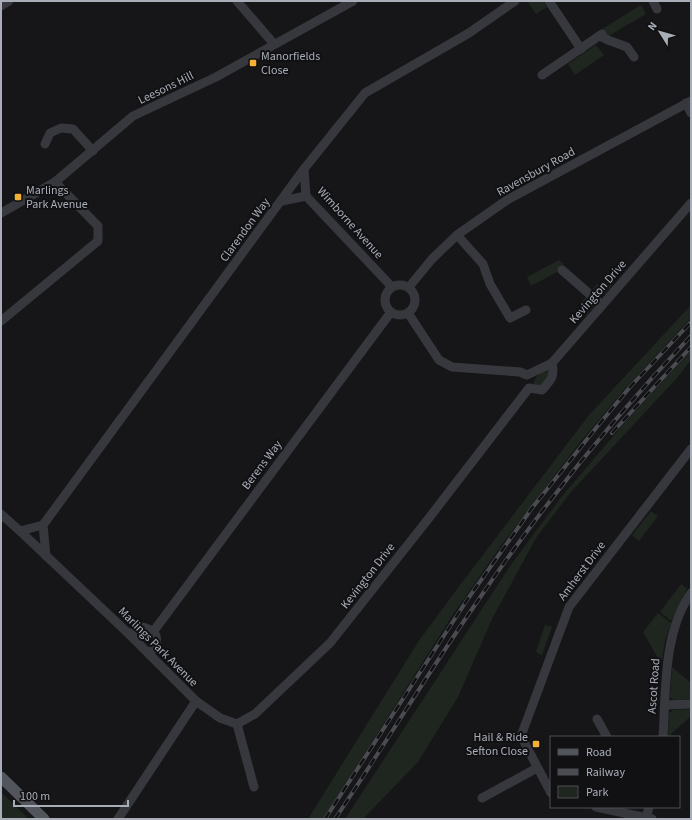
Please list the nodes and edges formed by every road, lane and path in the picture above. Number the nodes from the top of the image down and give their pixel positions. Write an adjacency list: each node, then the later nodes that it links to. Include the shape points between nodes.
1 (9, 1): 6 (street)
2 (236, 1): 7 (street)
3 (353, 1): 7 (street, Leesons Hill)
4 (515, 1): 15 (street, Clarendon Way, via 469,33 365,93)
5 (549, 1): 8 (street)
6 (1, 6)
7 (274, 44): 14 (street, Leesons Hill, via 216,77 133,116)
8 (581, 48): 9 (street, via 601,35 627,47); 10 (street)
9 (634, 57)
10 (542, 75)
11 (688, 102): 12 (street); 21 (street, Ravensbury Road, via 507,200)
12 (691, 113)
13 (45, 144): 14 (street, via 50,133 67,128 73,129)
14 (94, 151): 16 (street, Leesons Hill)
15 (304, 169): 17 (street, Wimborne Avenue); 18 (street, Clarendon Way)
16 (55, 182): 20 (street, Leesons Hill); 29 (street, via 98,226 98,241)
17 (306, 196): 18 (street); 23 (street, Wimborne Avenue)
18 (282, 201): 35 (street, Clarendon Way)
19 (691, 203): 25 (street, Kevington Drive)
20 (1, 213)
21 (457, 235): 24 (street, Ravensbury Road, via 432,259); 26 (street, via 482,264 490,284 510,318)
22 (562, 270): 25 (street)
23 (392, 287): 24 (street, via 400,284); 27 (street, via 385,299)
24 (409, 287): 28 (street, via 413,290 416,300 415,306)
25 (602, 305): 30 (street, Kevington Drive)
26 (526, 310)
27 (391, 312): 28 (street, via 399,315); 39 (street, Berens Way)
28 (408, 313): 31 (street, via 439,360 452,367 520,372)
29 (1, 321)
30 (552, 363): 31 (street); 32 (street, via 553,378 542,390)
31 (527, 375): 32 (street)
32 (528, 388): 46 (street, Kevington Drive, via 330,643 255,714)
33 (691, 449): 49 (street, Amherst Drive, via 569,607 521,736)
34 (1, 514): 36 (street, Marlings Park Avenue)
35 (43, 525): 36 (street); 37 (street)
36 (20, 531): 37 (street, Marlings Park Avenue)
37 (46, 556): 40 (street, Marlings Park Avenue)
38 (691, 593): 44 (street, Ascot Road, via 681,611 667,661)
39 (153, 632): 40 (street, via 143,627 138,628); 41 (street, via 157,641 156,647)
40 (130, 636): 41 (street, Marlings Park Avenue)
41 (149, 654): 42 (street, Marlings Park Avenue)
42 (196, 701): 46 (street, via 220,718); 57 (street, Marlings Park Avenue)
43 (691, 704): 44 (street)
44 (665, 705): 48 (street, Ascot Road)
45 (597, 719): 47 (street)
46 (237, 724): 51 (street)
47 (606, 736)
48 (663, 736)
49 (537, 768): 52 (street, Amherst Drive); 53 (street)
50 (1, 777): 56 (main road)
51 (254, 787)
52 (550, 791)
53 (482, 798)
54 (601, 808): 55 (street)
55 (649, 818)
56 (44, 819)
57 (118, 819)

